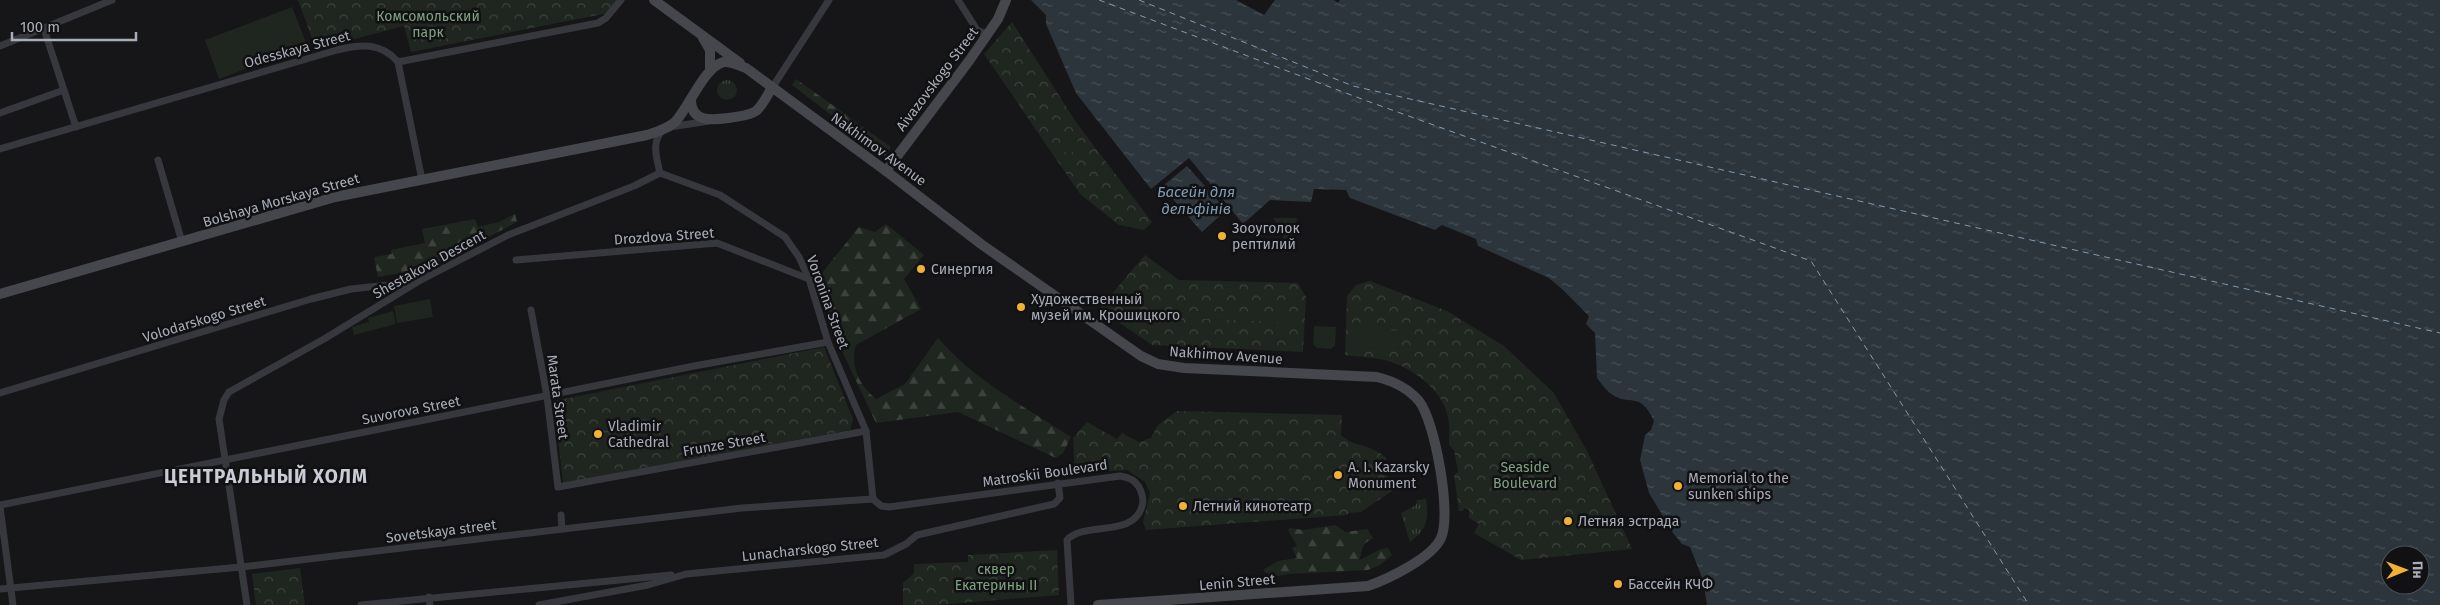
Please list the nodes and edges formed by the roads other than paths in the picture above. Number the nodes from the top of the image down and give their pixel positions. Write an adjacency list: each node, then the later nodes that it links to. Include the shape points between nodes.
1 (112, 0): 7 (street)
2 (621, 0): 11 (street, via 598,23)
3 (654, 0): 8 (main road)
4 (829, 0): 14 (street)
5 (958, 0): 9 (street, via 977,30)
6 (1006, 1): 9 (main road, Aivazovskogo Street)
7 (44, 29): 10 (street); 15 (street)
8 (699, 34): 12 (main road); 13 (main road, via 710,50)
9 (988, 35): 23 (main road, Aivazovskogo Street)
10 (0, 46)
11 (398, 62): 19 (street, Odesskaya Street, via 382,48 354,45); 25 (street)
12 (746, 68): 13 (main road, via 726,62); 14 (main road)
13 (710, 71): 16 (main road)
14 (772, 88): 18 (main road, via 755,111); 23 (main road, Nakhimov Avenue)
15 (64, 90): 17 (street); 19 (street)
16 (691, 100): 18 (main road, via 693,112); 20 (main road, via 675,121)
17 (0, 113)
18 (709, 120): 20 (street)
19 (76, 126): 21 (street, Odesskaya Street)
20 (664, 129): 24 (street, via 657,136 655,146); 25 (main road, Bolshaya Morskaya Street, via 641,137)
21 (0, 149)
22 (158, 160): 26 (street)
23 (886, 171): 45 (main road, Nakhimov Avenue, via 981,244 1141,356 1158,364 1377,377 1414,395 1427,412 1435,439 1444,503 1444,529 1434,548)
24 (660, 173): 28 (street, Voronina Street, via 720,195 785,237 799,257); 29 (street, Shestakova Descent, via 508,234)
25 (422, 180): 26 (main road, Bolshaya Morskaya Street, via 335,197)
26 (182, 242): 30 (main road, Bolshaya Morskaya Street)
27 (516, 260): 28 (street, Drozdova Street, via 717,243)
28 (808, 279): 32 (street, Voronina Street)
29 (419, 281): 33 (street, Volodarskogo Street, via 351,289 311,299); 36 (street, Shestakova Descent, via 229,392 220,419)
30 (0, 294)
31 (532, 310): 34 (street, Marata Street)
32 (828, 342): 34 (street, Suvorova Street); 35 (street, Voronina Street)
33 (0, 393)
34 (547, 396): 36 (street, Suvorova Street); 38 (street, Marata Street)
35 (866, 431): 38 (street, Frunze Street); 39 (street, Voronina Street)
36 (224, 460): 40 (street, Suvorova Street); 43 (street)
37 (1058, 483): 39 (street, Matroskii Boulevard, via 889,507 881,506); 44 (street, Lunacharskogo Street, via 1060,498 1054,504 917,534 906,544 884,555); 55 (street, Matroskii Boulevard, via 1126,477 1138,486 1143,499 1140,512 1125,524 1075,534 1067,540)
38 (558, 487)
39 (873, 499): 42 (street, Sovetskaya street, via 742,508)
40 (0, 506): 47 (street)
41 (561, 515): 42 (street)
42 (562, 529): 43 (street, Sovetskaya street)
43 (241, 567): 47 (street, Sovetskaya street); 51 (street)
44 (686, 574): 48 (street, Lunacharskogo Street); 49 (street, Lunacharskogo Street)
45 (1378, 582): 56 (main road, Lenin Street, via 1368,586)
46 (0, 589): 47 (street)
47 (12, 590): 50 (street)
48 (429, 597): 52 (street, Lunacharskogo Street); 53 (street)
49 (570, 603): 54 (street, Lunacharskogo Street)
50 (13, 605)
51 (247, 605)
52 (361, 605)
53 (430, 605)
54 (540, 605)
55 (1071, 605)
56 (1098, 605)

